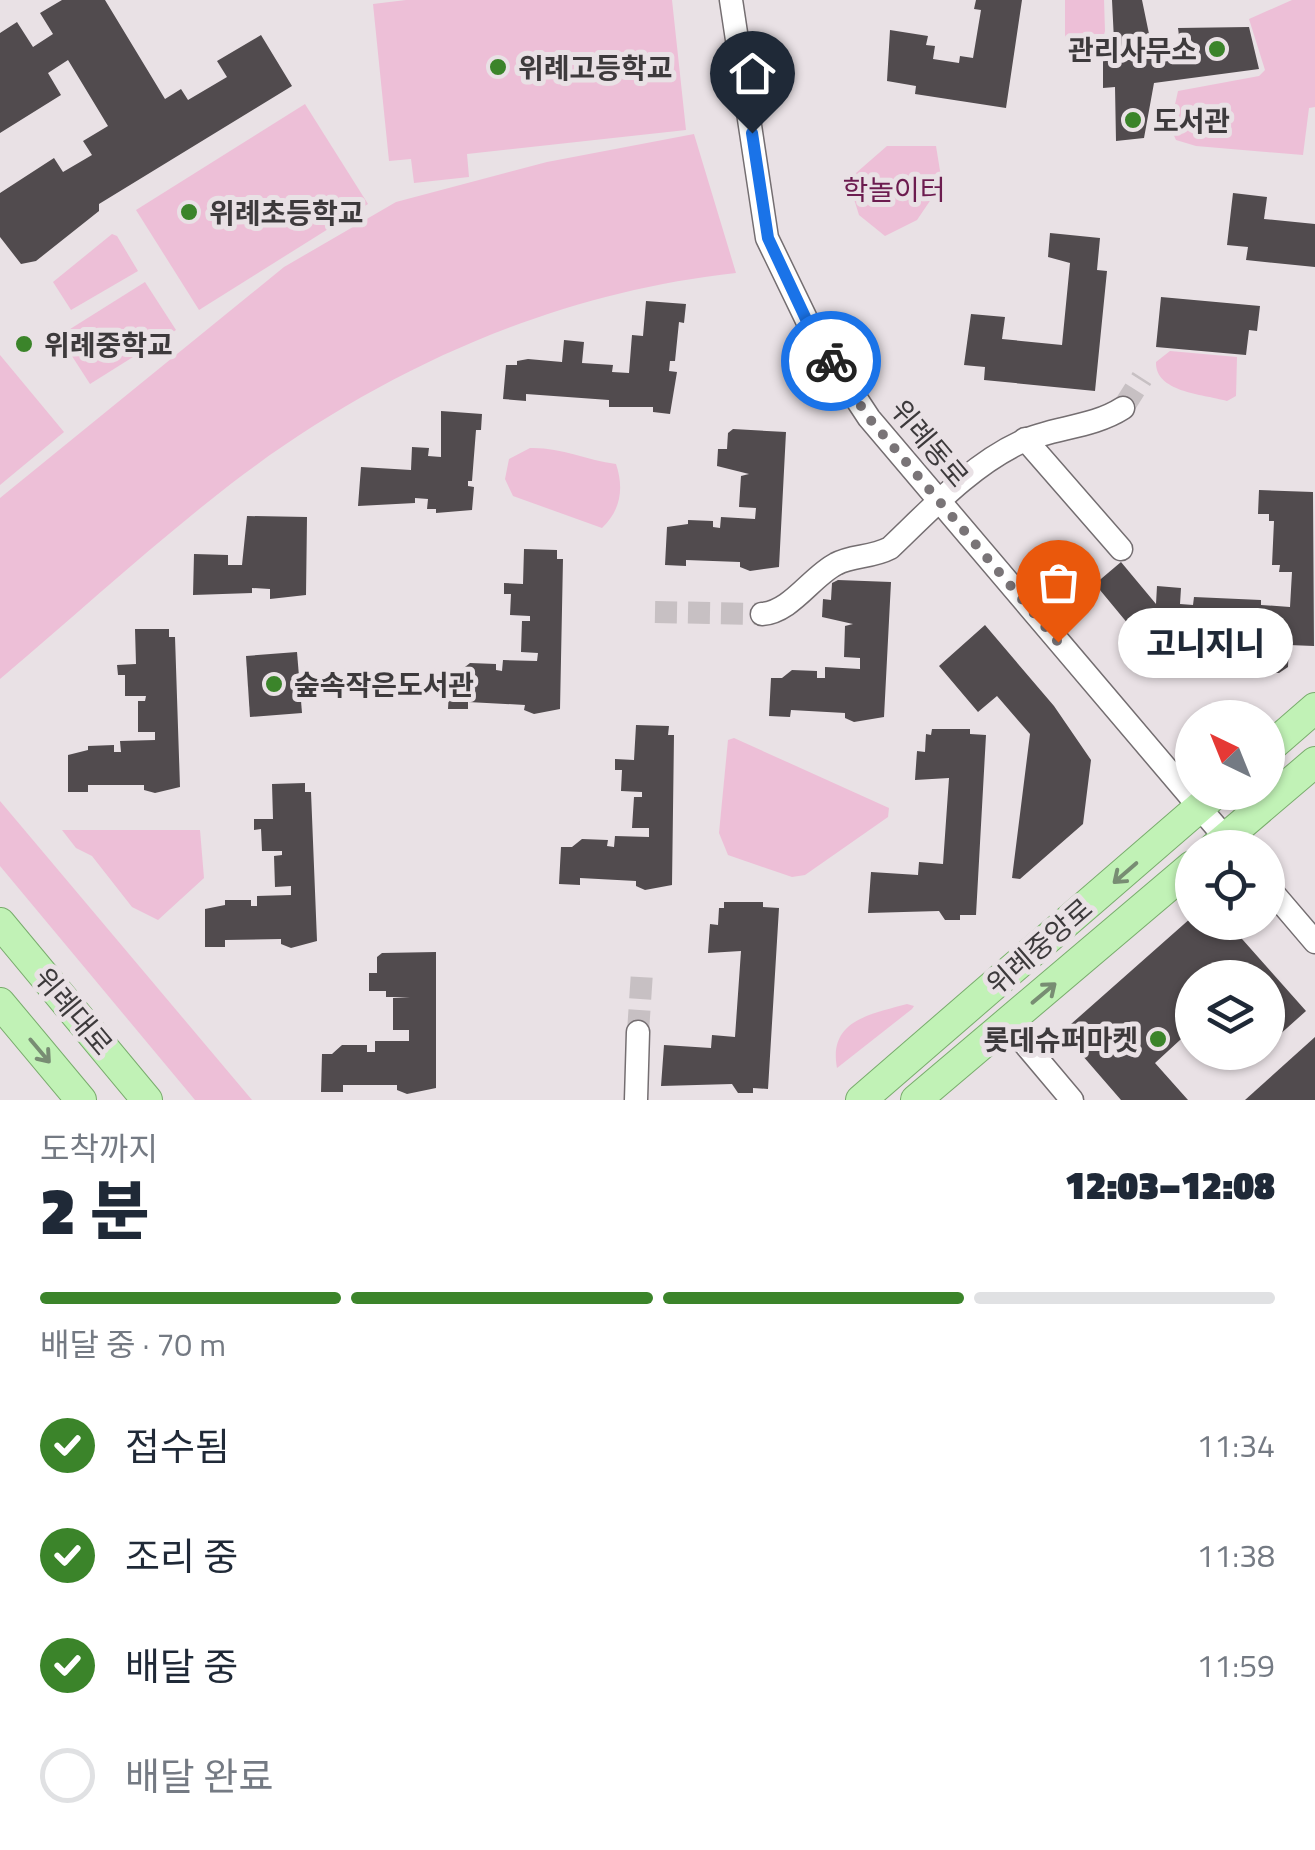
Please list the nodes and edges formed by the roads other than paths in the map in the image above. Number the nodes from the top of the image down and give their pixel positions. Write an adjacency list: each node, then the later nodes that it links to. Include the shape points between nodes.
1 (732, 0): 4 (street, 위례동로, via 768,238 813,334 869,418)
2 (1123, 408): 3 (street)
3 (1026, 440): 4 (street); 5 (street)
4 (939, 502): 6 (street, via 890,548 835,564 781,608); 10 (street, 위례동로)
5 (1121, 549)
6 (762, 614)
7 (1315, 708): 8 (main road)
8 (1285, 734)
9 (1315, 762): 12 (main road)
10 (1175, 764)
11 (1198, 810): 23 (main road, 위례중앙로, one-way to 23)
12 (1240, 830)
13 (1175, 881): 18 (main road, 위례중앙로, one-way to 13)
14 (1285, 907): 16 (street)
15 (0, 923): 21 (main road, 위례대로)
16 (1315, 942)
17 (0, 1003): 20 (main road, 위례대로, one-way to 20)
18 (1008, 1024): 24 (main road, 위례중앙로); 25 (street)
19 (638, 1032): 22 (street)
20 (81, 1100)
21 (147, 1100)
22 (636, 1100)
23 (861, 1100)
24 (916, 1100)
25 (1072, 1100)

